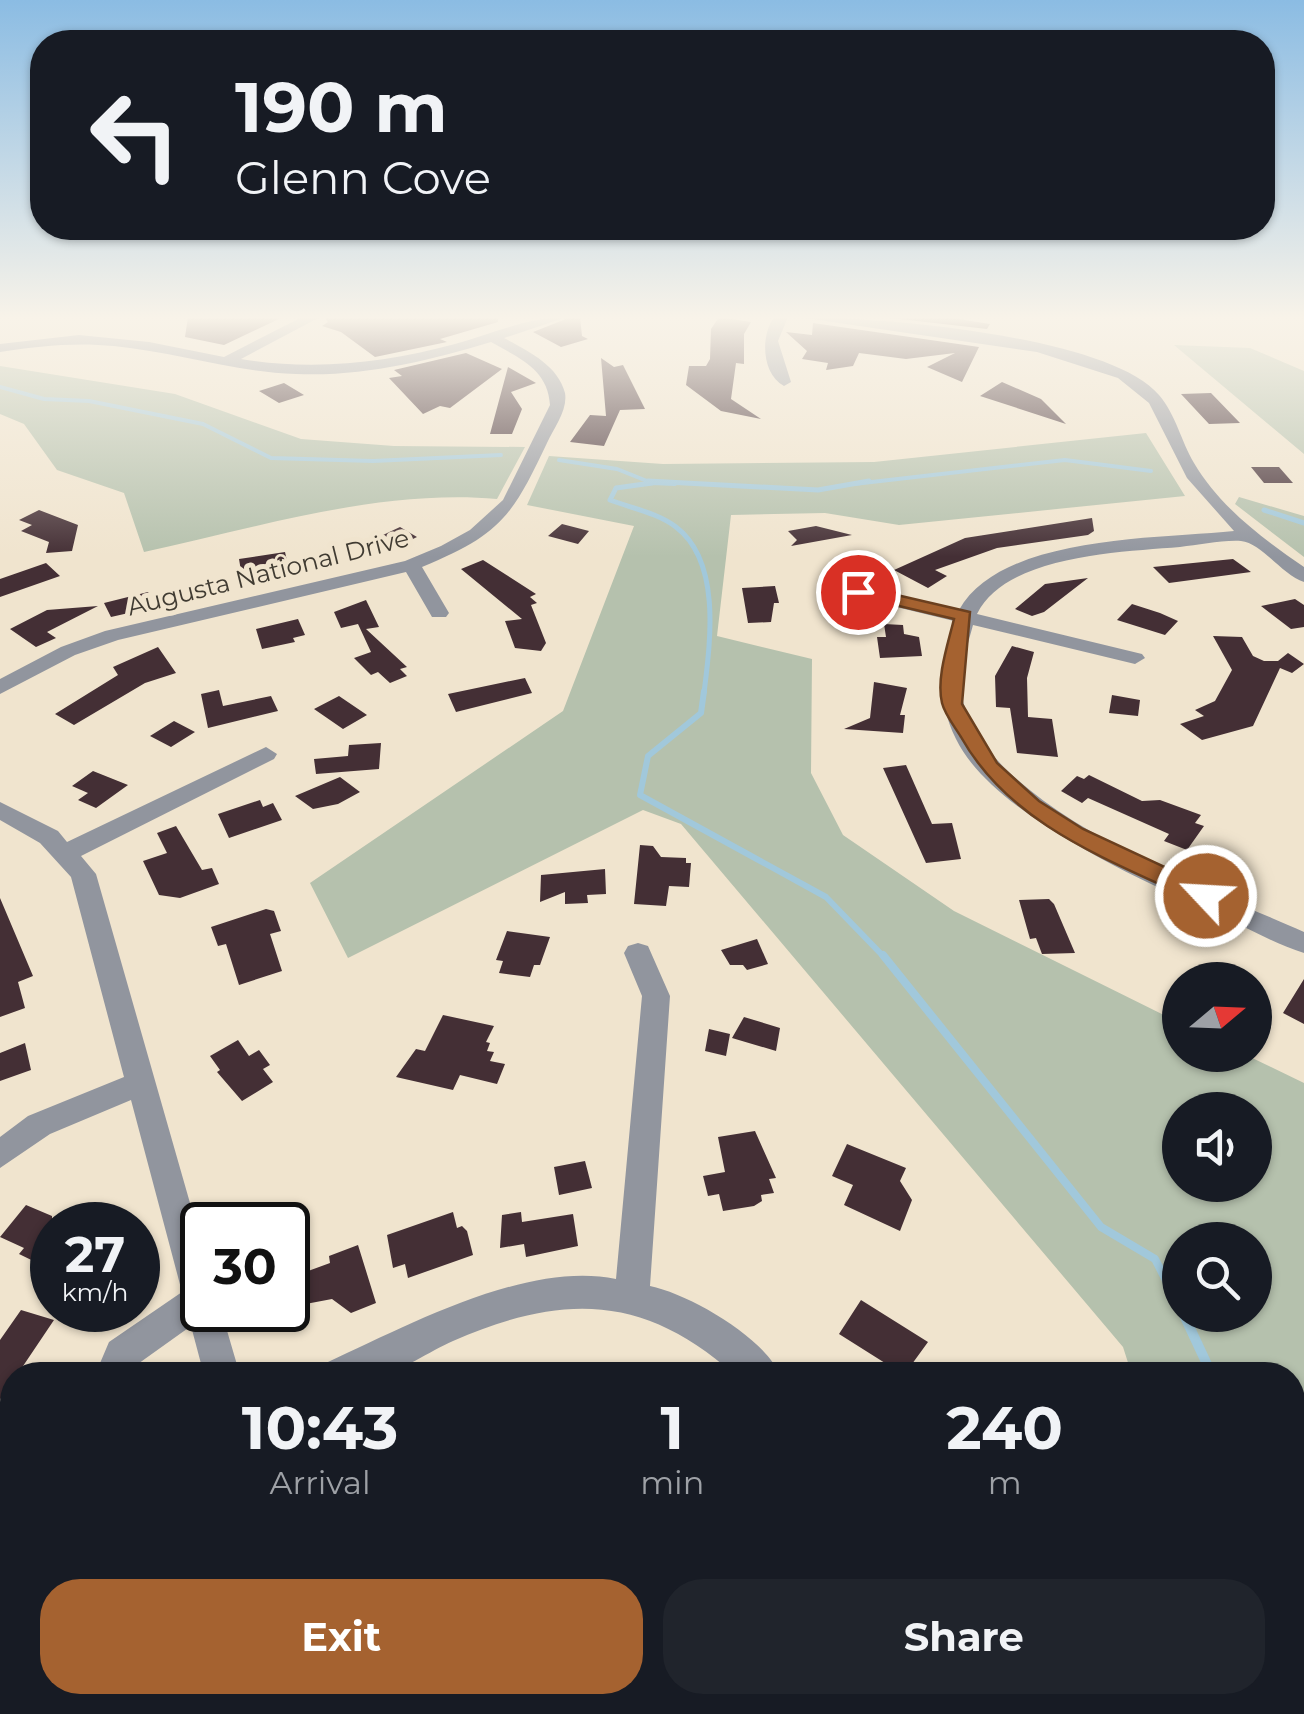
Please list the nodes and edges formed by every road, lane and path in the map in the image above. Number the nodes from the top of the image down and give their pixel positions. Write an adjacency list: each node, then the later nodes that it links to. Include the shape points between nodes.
1 (558, 397): 4 (street, Augusta National Drive, via 498,518)
2 (1152, 397): 3 (street, via 1199,484)
3 (1249, 535): 5 (street); 8 (street, via 1038,563 984,587)
4 (411, 565): 7 (street); 10 (street, Augusta National Drive, via 112,636)
5 (1304, 576)
6 (858, 592): 8 (street)
7 (439, 613)
8 (964, 616): 9 (street); 14 (street, via 952,704 988,767 1075,834)
9 (1134, 658)
10 (0, 688)
11 (266, 754): 13 (street)
12 (0, 810): 13 (street)
13 (67, 852): 16 (street, via 94,906)
14 (1304, 943)
15 (638, 953): 19 (street, via 656,996)
16 (140, 1082): 17 (street, via 39,1126); 18 (street)
17 (0, 1156)
18 (180, 1230)
19 (632, 1293): 24 (street, via 578,1292 502,1305 465,1315); 25 (street, via 693,1322)
20 (180, 1313): 22 (street)
21 (209, 1332): 23 (street)
22 (119, 1362)
23 (218, 1362)
24 (368, 1362)
25 (745, 1362)

